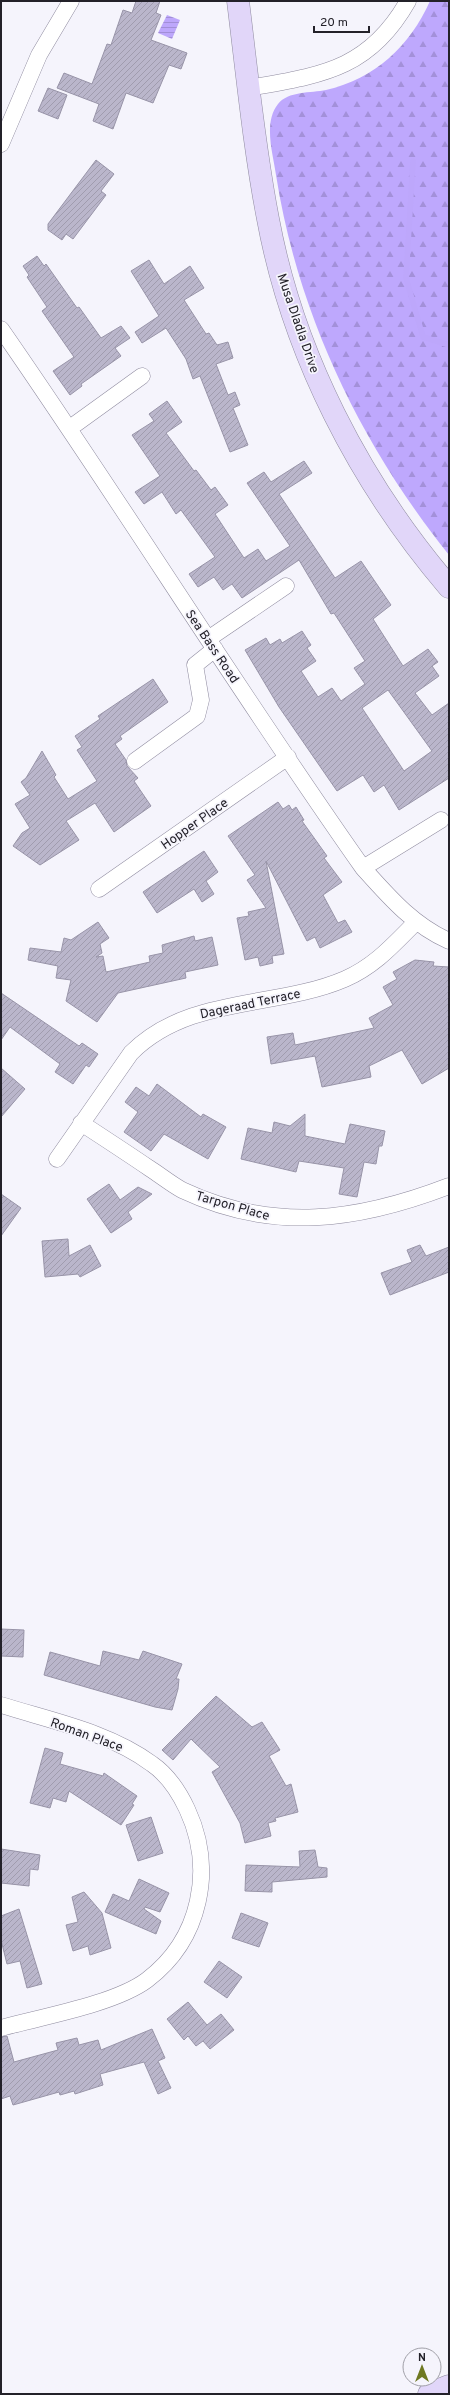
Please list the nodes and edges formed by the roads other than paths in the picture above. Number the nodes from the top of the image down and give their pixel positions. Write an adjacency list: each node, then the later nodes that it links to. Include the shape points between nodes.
1 (71, 1): 5 (street, via 39,54)
2 (238, 1): 4 (street, Musa Dladla Drive)
3 (408, 1): 4 (street, via 395,23 376,44 354,59 307,78)
4 (249, 88): 10 (street, Musa Dladla Drive, via 268,219 288,300 317,375 374,486 396,519)
5 (1, 144)
6 (1, 328): 8 (street, Sea Bass Road)
7 (142, 376): 8 (street)
8 (70, 428): 11 (street, Sea Bass Road)
9 (286, 586): 11 (street)
10 (449, 587)
11 (211, 644): 12 (street, Sea Bass Road); 13 (street, via 195,665 201,700 197,716)
12 (288, 757): 15 (street, Sea Bass Road); 16 (street, Hopper Place)
13 (135, 761)
14 (441, 820): 15 (street)
15 (363, 868): 17 (street, Sea Bass Road)
16 (100, 889)
17 (416, 922): 18 (street, Sea Bass Road); 19 (street, Dageraad Terrace, via 375,963 345,979 277,998 212,1009 172,1023 146,1038 131,1053)
18 (449, 941)
19 (81, 1123): 20 (street, Dageraad Terrace); 21 (street, Tarpon Place, via 181,1189 225,1206 274,1217 335,1217 368,1212 397,1205)
20 (57, 1159)
21 (449, 1186)
22 (1, 1705): 23 (street, Roman Place, via 107,1738 131,1749 154,1765 170,1780 183,1799 195,1824 202,1860 199,1899 190,1924 179,1944 147,1980 101,2001)
23 (1, 2028)
24 (449, 2386): 25 (street)
25 (429, 2394)

